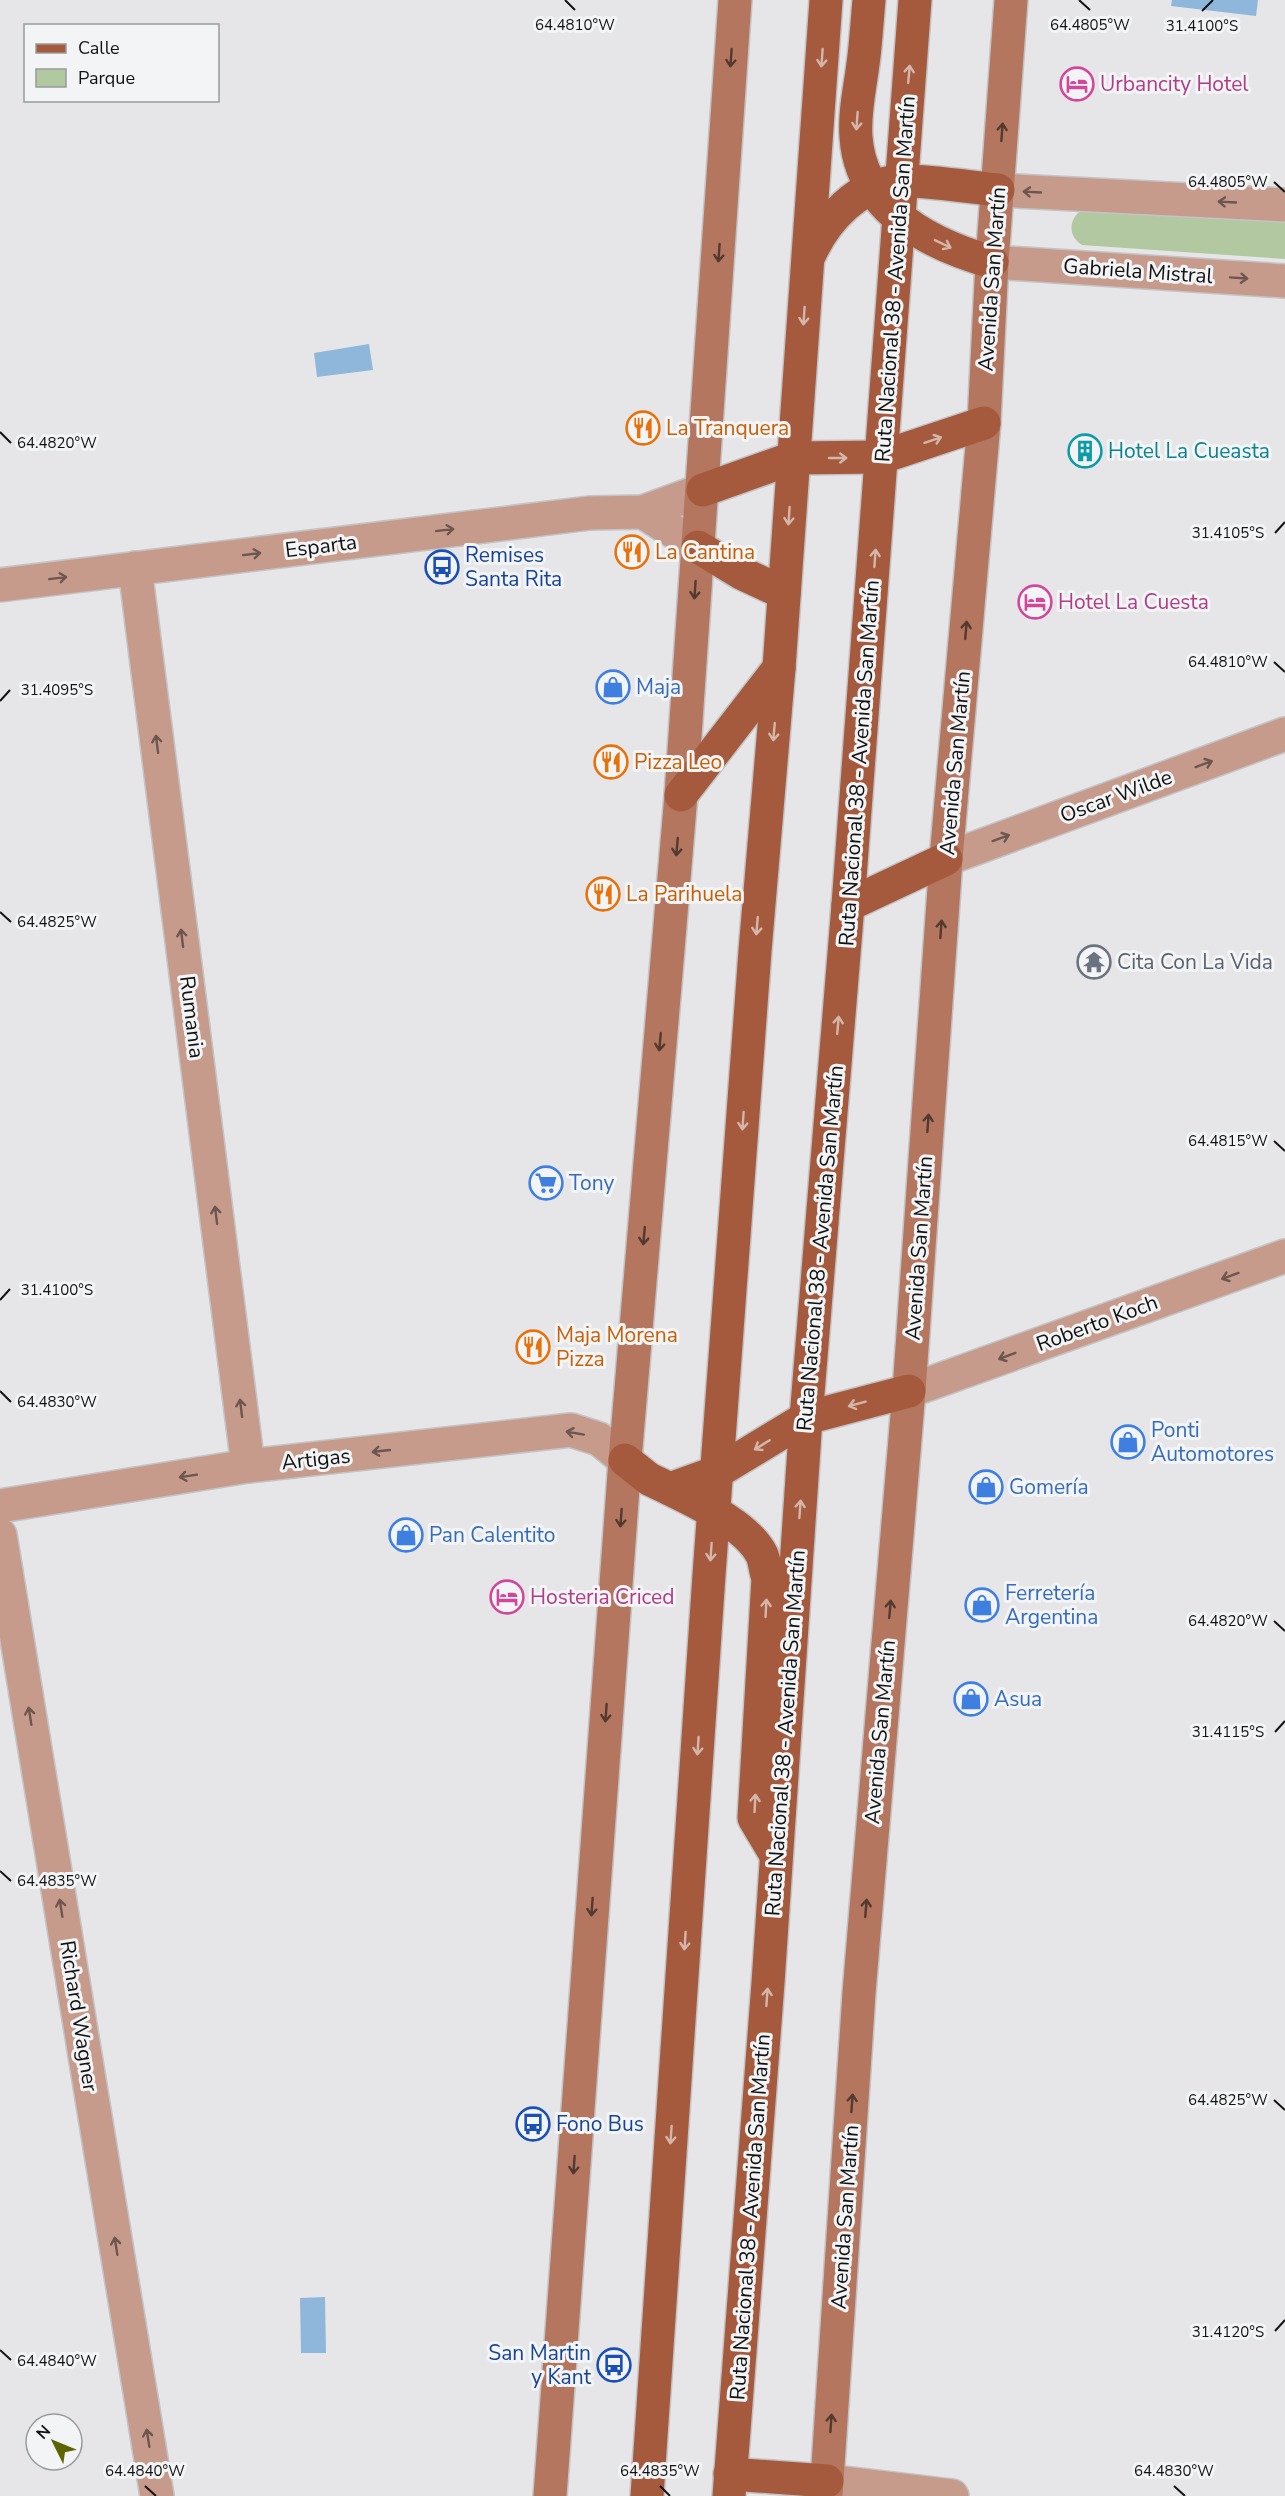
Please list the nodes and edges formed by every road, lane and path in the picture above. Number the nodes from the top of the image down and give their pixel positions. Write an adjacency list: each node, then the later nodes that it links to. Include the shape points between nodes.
1 (735, 0): 16 (main road, one-way to 16)
2 (826, 0): 10 (main road, one-way to 10)
3 (868, 0): 6 (main road, one-way to 6, via 855,136 864,177)
4 (915, 0): 6 (main road, Ruta Nacional 38 - Avenida San Martín, one-way to 4)
5 (1011, 0): 7 (main road, Avenida San Martín, one-way to 5)
6 (886, 185): 7 (main road); 9 (main road, Ruta Nacional 38 - Avenida San Martín); 10 (main road, via 846,205 818,236)
7 (998, 190): 8 (street, one-way to 7); 11 (main road, Avenida San Martín)
8 (1285, 205)
9 (898, 216): 11 (main road, one-way to 11, via 943,244); 14 (main road, Ruta Nacional 38 - Avenida San Martín)
10 (808, 258): 15 (main road, one-way to 15)
11 (992, 262): 12 (street, Gabriela Mistral, one-way to 12); 13 (main road, Avenida San Martín)
12 (1285, 281)
13 (984, 423): 14 (main road, one-way to 13); 25 (main road, Avenida San Martín, one-way to 13)
14 (882, 457): 15 (main road, one-way to 14); 26 (main road, Ruta Nacional 38 - Avenida San Martín, one-way to 14)
15 (794, 458): 16 (main road); 21 (main road, one-way to 21)
16 (703, 490): 17 (street, Esparta); 18 (main road)
17 (643, 512): 18 (street); 19 (street, Esparta, one-way to 17, via 590,513)
18 (698, 547): 21 (main road); 24 (main road, one-way to 24)
19 (135, 568): 20 (street, Esparta, one-way to 19); 31 (street, Rumania, one-way to 19)
20 (0, 585)
21 (784, 593): 22 (main road)
22 (780, 668): 24 (main road); 32 (main road, one-way to 32)
23 (1285, 734): 25 (street, Oscar Wilde, one-way to 23)
24 (681, 795): 30 (main road, one-way to 30)
25 (946, 859): 26 (main road); 28 (main road, Avenida San Martín, one-way to 25)
26 (848, 905): 29 (main road, Ruta Nacional 38 - Avenida San Martín, one-way to 26)
27 (1285, 1256): 28 (street, Roberto Koch, one-way to 28)
28 (909, 1391): 29 (main road, one-way to 29); 39 (main road, Avenida San Martín, one-way to 28, via 859,1993)
29 (806, 1418): 32 (main road, one-way to 32); 37 (main road, Ruta Nacional 38 - Avenida San Martín, one-way to 29)
30 (625, 1460): 31 (street, Artigas, one-way to 31, via 599,1439 571,1430); 33 (main road); 41 (main road, one-way to 41)
31 (248, 1466): 34 (street, Artigas, one-way to 34)
32 (717, 1472): 33 (main road); 35 (main road)
33 (670, 1489): 35 (main road)
34 (0, 1506)
35 (714, 1512): 37 (main road, one-way to 35, via 754,1818 768,1578 763,1557 755,1545); 42 (main road, one-way to 42)
36 (0, 1535): 40 (street, Richard Wagner, one-way to 36)
37 (776, 1855): 38 (main road, Ruta Nacional 38 - Avenida San Martín, one-way to 37)
38 (729, 2485): 39 (main road)
39 (827, 2489): 43 (street)
40 (157, 2496)
41 (550, 2496)
42 (647, 2496)
43 (952, 2496)

